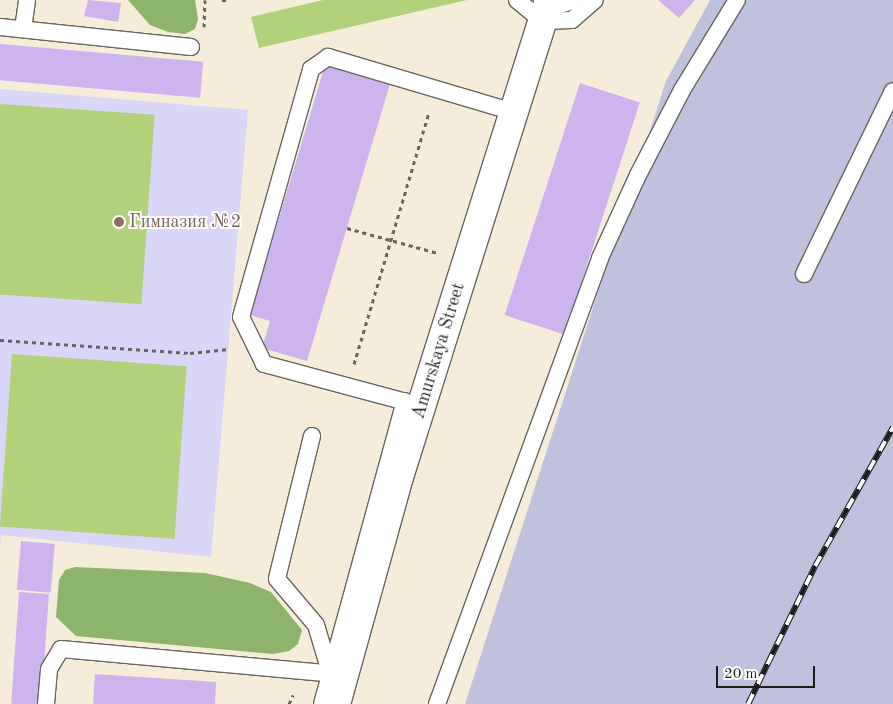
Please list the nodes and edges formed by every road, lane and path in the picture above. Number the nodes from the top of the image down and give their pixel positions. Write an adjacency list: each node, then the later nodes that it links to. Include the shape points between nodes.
1 (27, 0): 10 (lane)
2 (222, 0): 3 (path)
3 (229, 0)
4 (517, 0): 8 (lane)
5 (575, 0): 8 (lane)
6 (595, 0): 8 (lane, via 572,20)
7 (737, 0): 28 (lane, via 682,90 600,258)
8 (545, 10): 14 (street, Amurskaya Street)
9 (0, 27): 10 (lane)
10 (23, 29): 11 (lane)
11 (191, 47)
12 (436, 91): 14 (lane); 16 (path); 20 (lane, via 328,57 311,69 241,317)
13 (893, 91): 18 (lane)
14 (514, 112): 22 (street, Amurskaya Street)
15 (347, 228): 16 (path)
16 (389, 239): 17 (path); 21 (path)
17 (449, 255)
18 (804, 274)
19 (0, 340): 20 (path, via 190,353)
20 (252, 344): 21 (lane, via 264,364)
21 (348, 385): 22 (lane)
22 (413, 404): 24 (street, Amurskaya Street)
23 (312, 436): 24 (lane, via 277,579 316,626)
24 (337, 674): 25 (lane, via 60,649 49,669); 26 (lane); 27 (street, Amurskaya Street)
25 (46, 704)
26 (322, 704)
27 (336, 704)
28 (437, 704)

